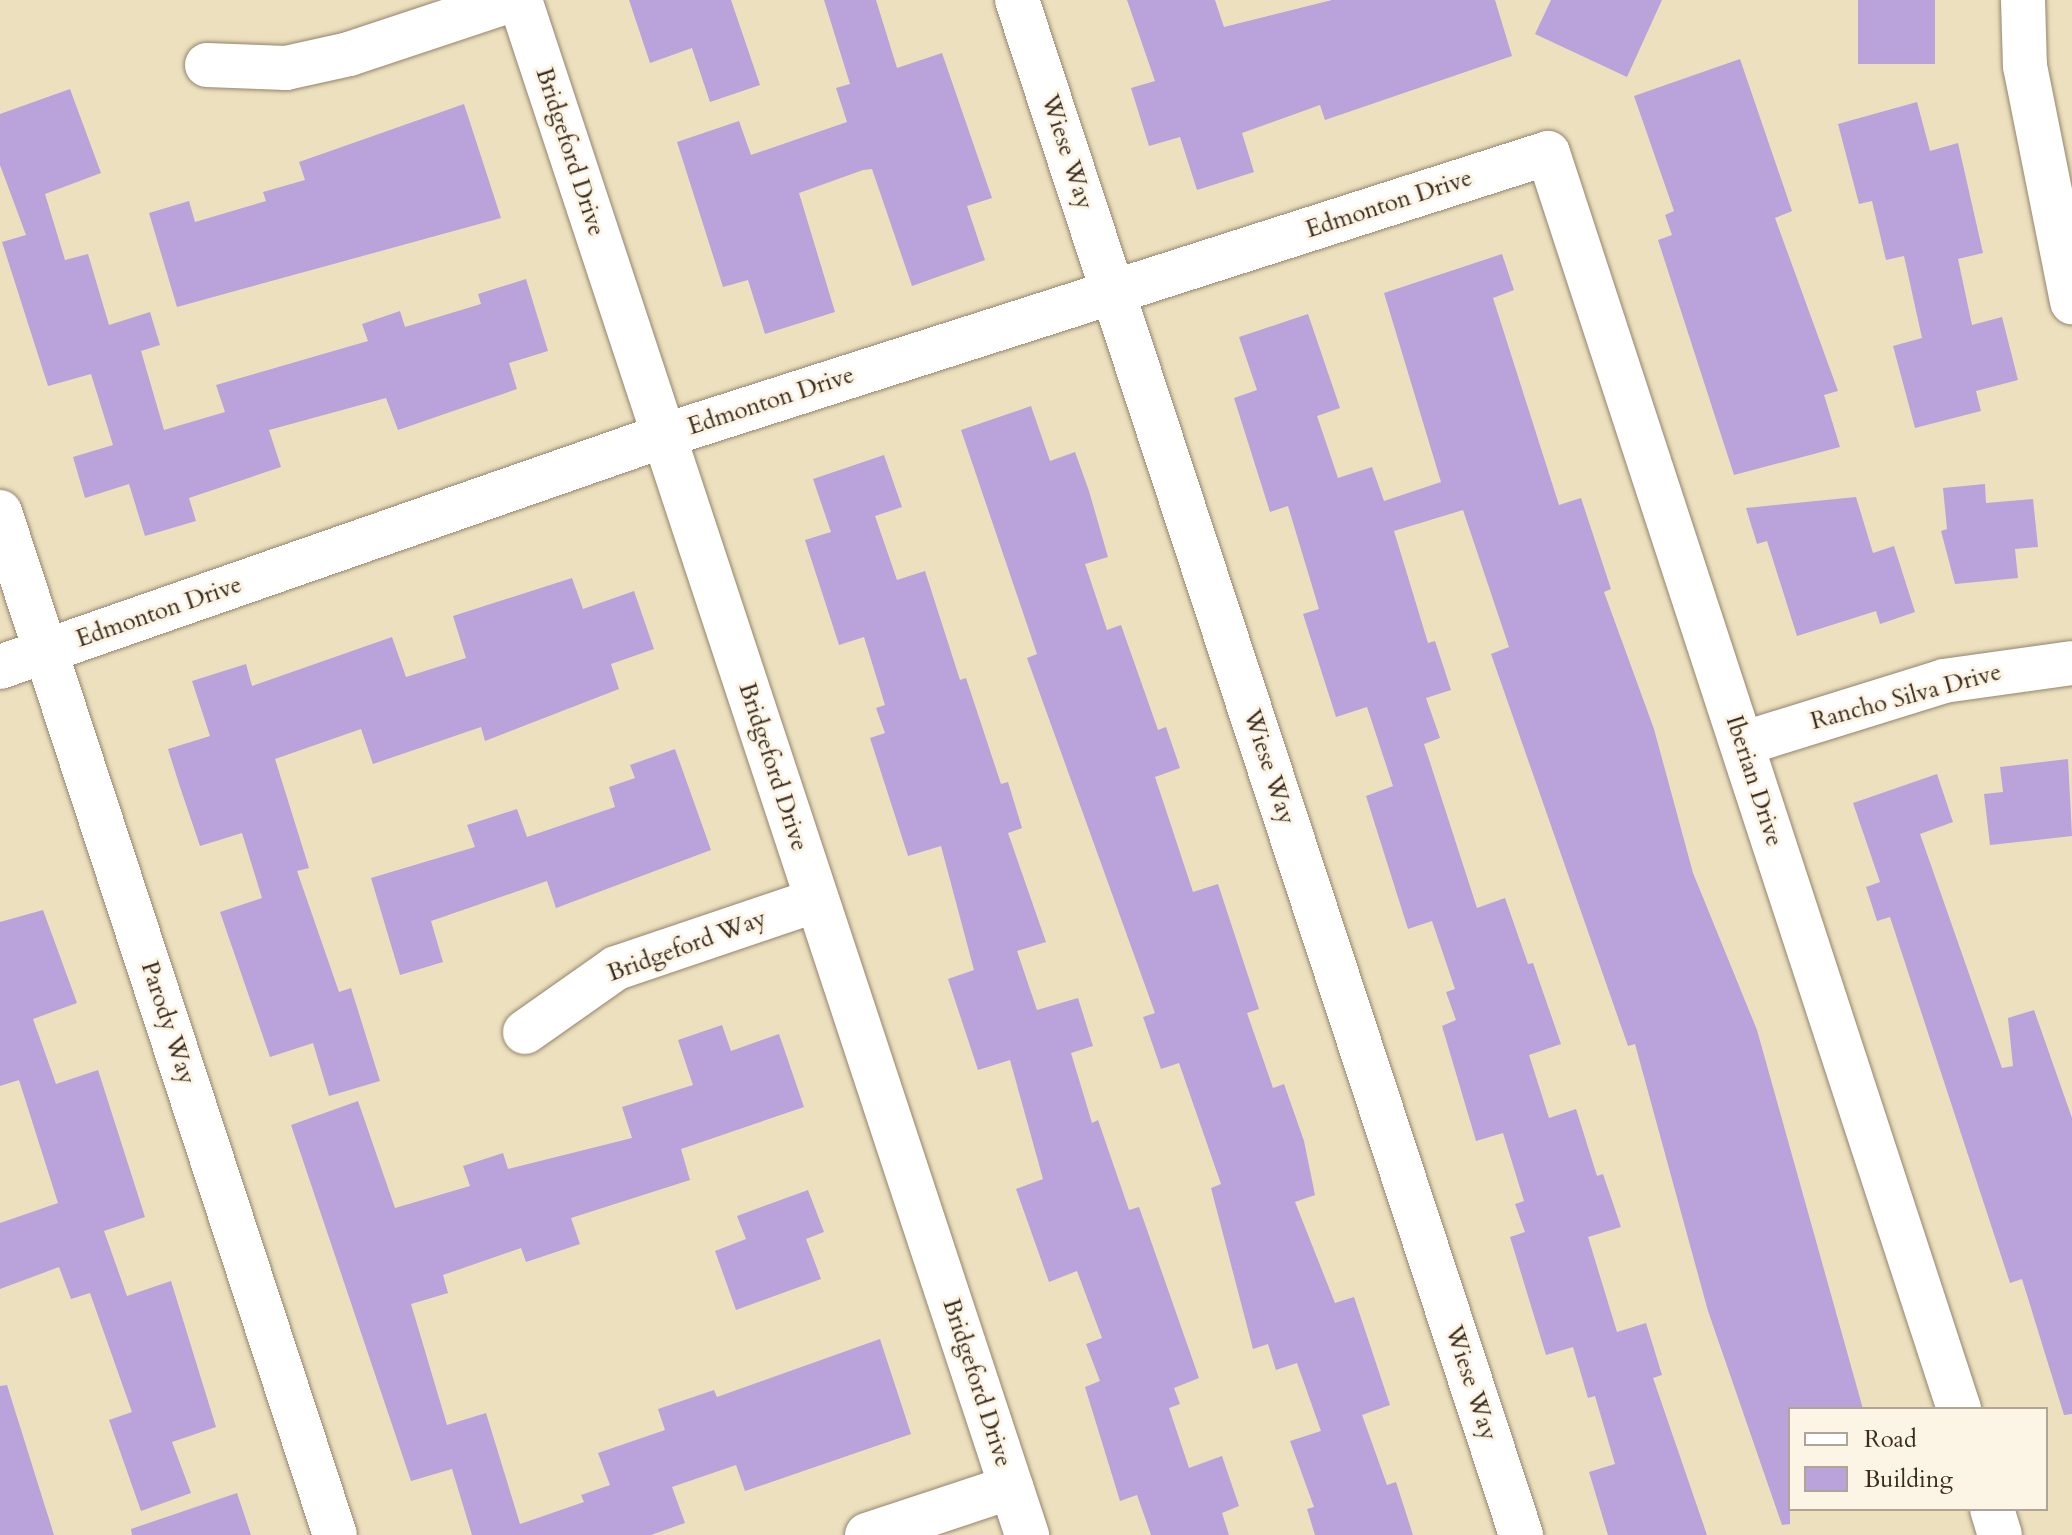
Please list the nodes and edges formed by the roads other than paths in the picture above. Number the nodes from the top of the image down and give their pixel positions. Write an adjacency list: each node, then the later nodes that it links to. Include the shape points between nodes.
1 (511, 0): 5 (street, via 337,57 286,68)
2 (520, 0): 10 (street, Bridgeford Drive)
3 (1017, 0): 8 (street, Wiese Way)
4 (2023, 0): 7 (street, via 2025,66)
5 (207, 65)
6 (1548, 153): 8 (street, Edmonton Drive); 15 (street, Iberian Drive)
7 (2062, 204): 9 (street)
8 (1113, 292): 10 (street, Edmonton Drive); 24 (street, Wiese Way)
9 (2072, 302)
10 (663, 436): 12 (street, Edmonton Drive); 16 (street, Bridgeford Drive)
11 (0, 512): 12 (street, Parody Way)
12 (47, 651): 14 (street, Edmonton Drive); 21 (street, Parody Way)
13 (2072, 663): 15 (street, Rancho Silva Drive, via 1944,681)
14 (0, 667)
15 (1742, 744): 18 (street, Iberian Drive)
16 (817, 900): 17 (street, Bridgeford Way, via 616,968); 19 (street, Bridgeford Drive)
17 (525, 1032)
18 (1958, 1407)
19 (1011, 1487): 22 (street); 23 (street, Bridgeford Drive)
20 (1993, 1511): 25 (street)
21 (335, 1535)
22 (867, 1535)
23 (1027, 1535)
24 (1521, 1535)
25 (2000, 1535)

